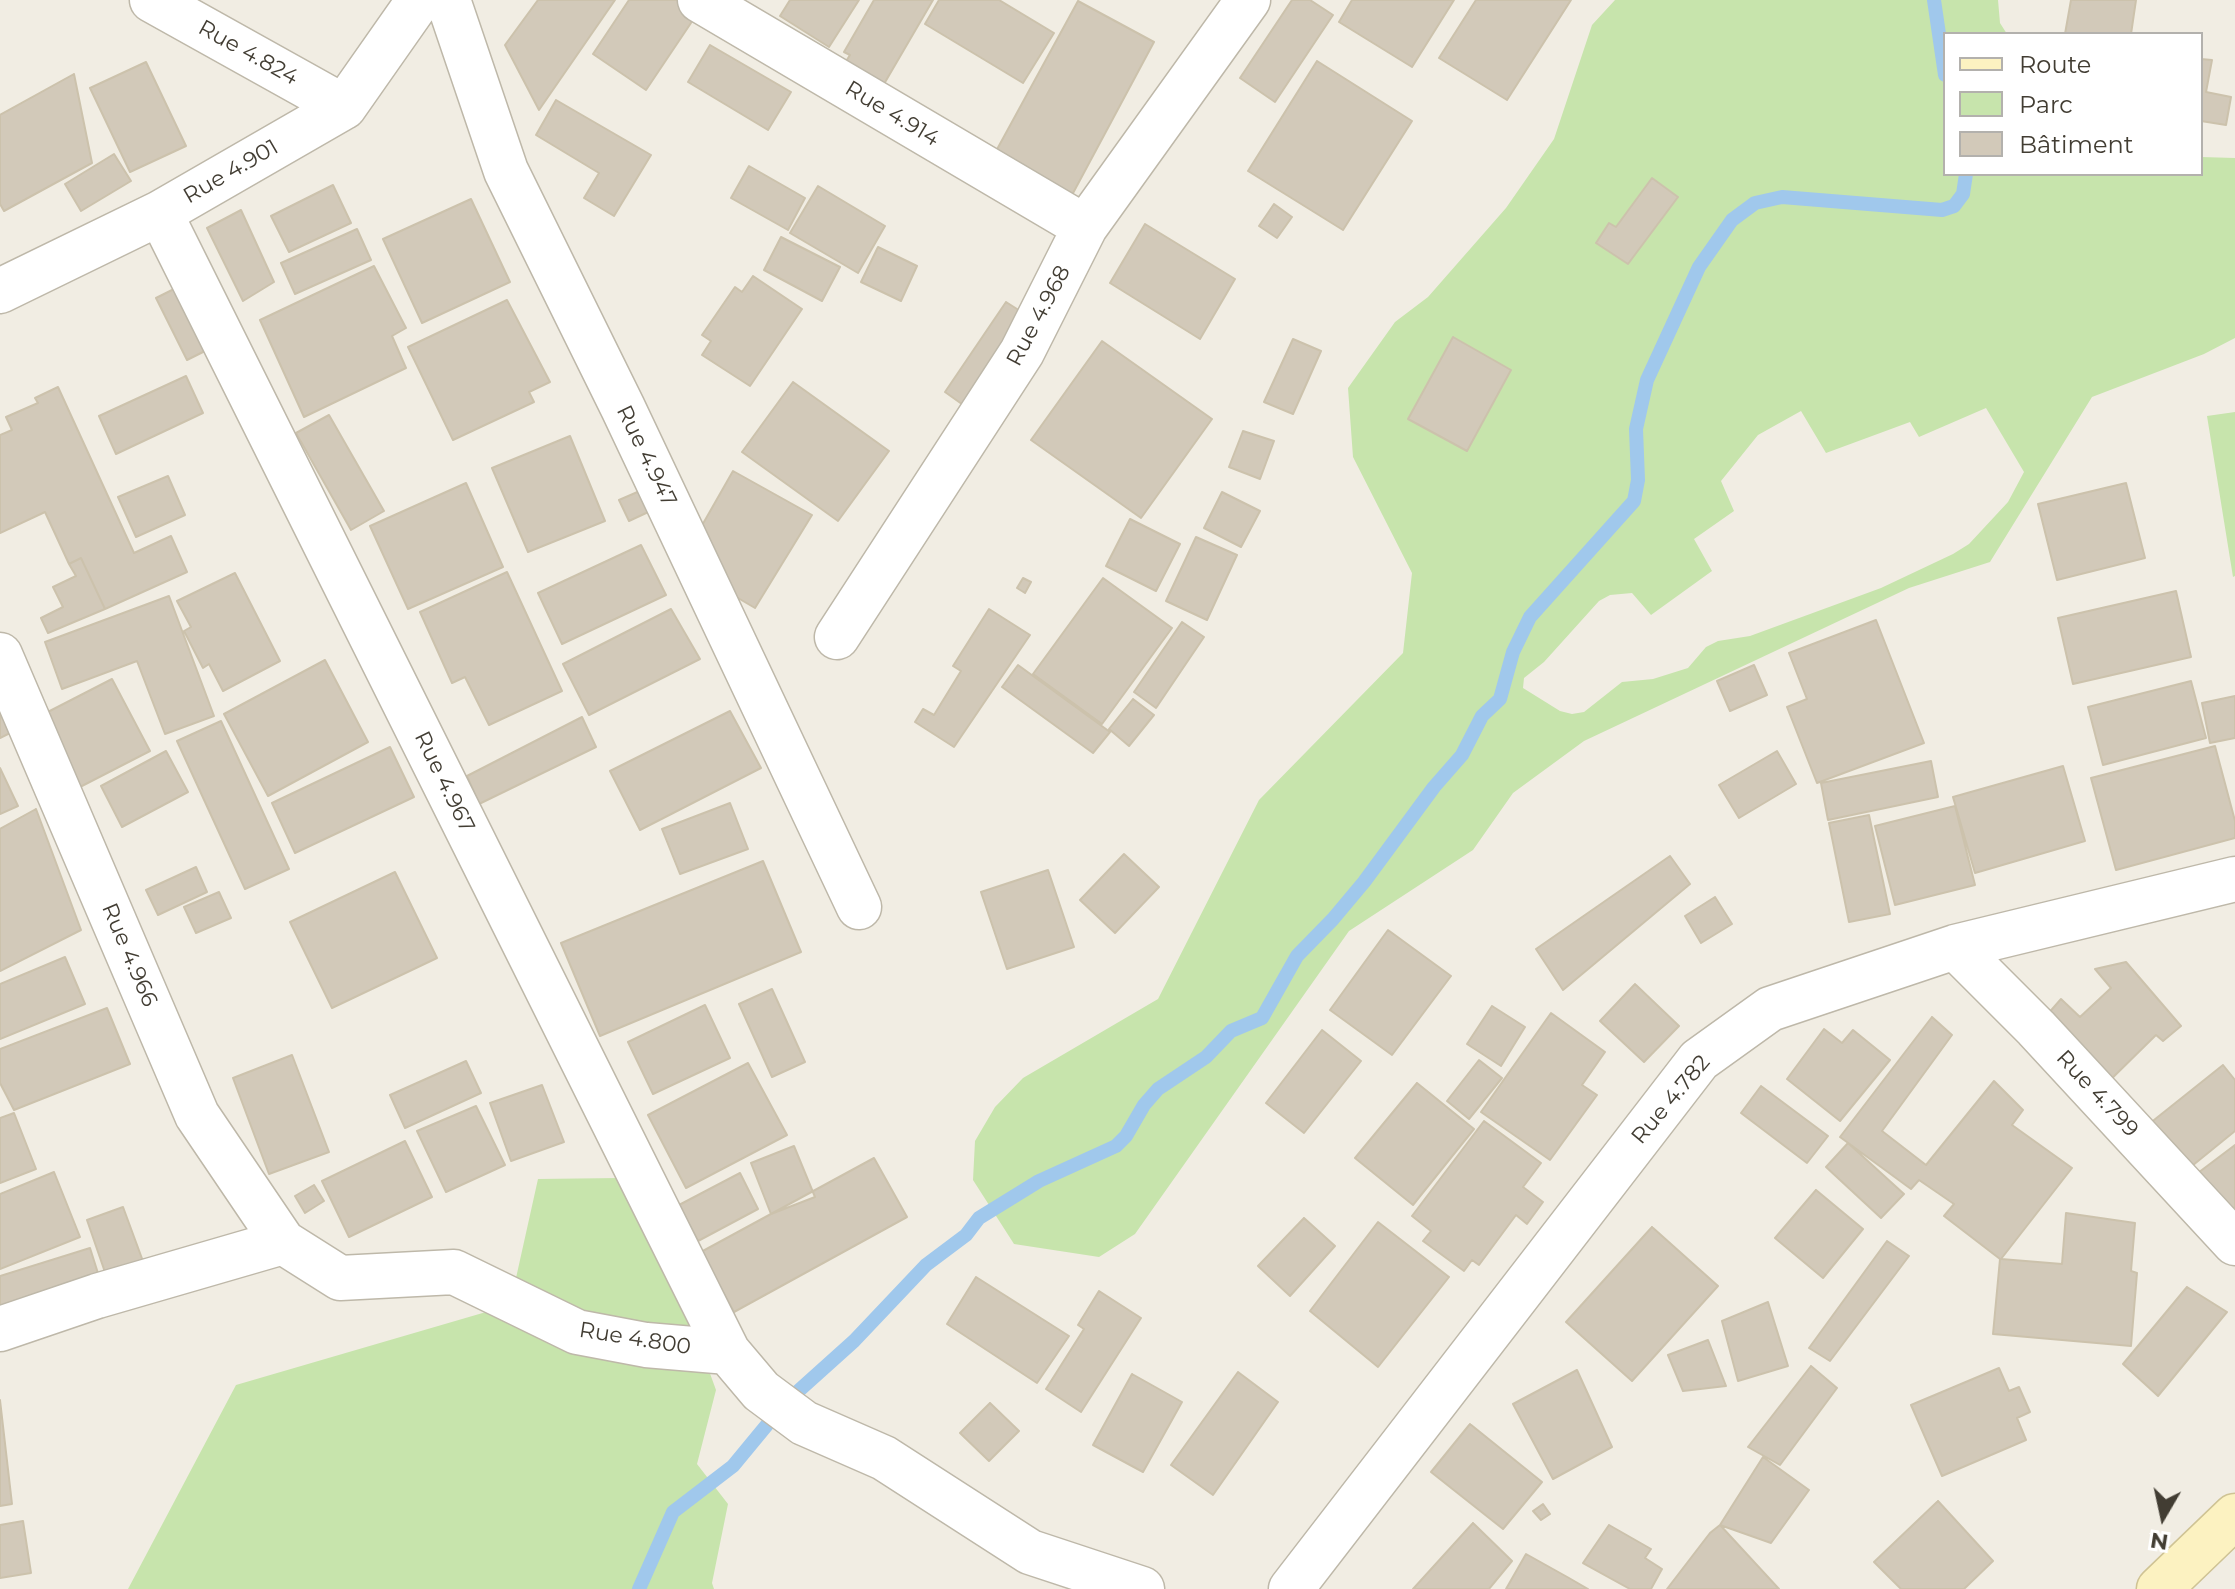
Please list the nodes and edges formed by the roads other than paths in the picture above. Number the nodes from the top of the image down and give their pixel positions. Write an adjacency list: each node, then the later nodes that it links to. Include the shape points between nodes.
1 (152, 0): 6 (street, Rue 4.824)
2 (419, 0): 6 (street, Rue 4.901)
3 (448, 0): 13 (street, Rue 4.947, via 506,171)
4 (700, 0): 8 (street, Rue 4.914)
5 (1248, 0): 8 (street, Rue 4.968)
6 (344, 107): 7 (street, Rue 4.901)
7 (160, 213): 9 (street, Rue 4.901); 18 (street, Rue 4.967)
8 (1085, 227): 10 (street, Rue 4.968, via 1022,352)
9 (0, 291)
10 (837, 637)
11 (0, 655): 15 (street, Rue 4.966, via 197,1115)
12 (2235, 879): 14 (street, Rue 4.782)
13 (859, 907)
14 (1955, 947): 16 (street, Rue 4.799); 21 (street, Rue 4.782, via 1770,1009 1699,1060)
15 (283, 1242): 17 (street); 18 (street, Rue 4.800, via 340,1278 454,1272 577,1332)
16 (2235, 1243)
17 (0, 1329)
18 (728, 1352): 20 (street, via 761,1391 804,1423 884,1458 1030,1552)
19 (2235, 1516): 22 (street)
20 (1142, 1589)
21 (1291, 1589)
22 (2159, 1589)

